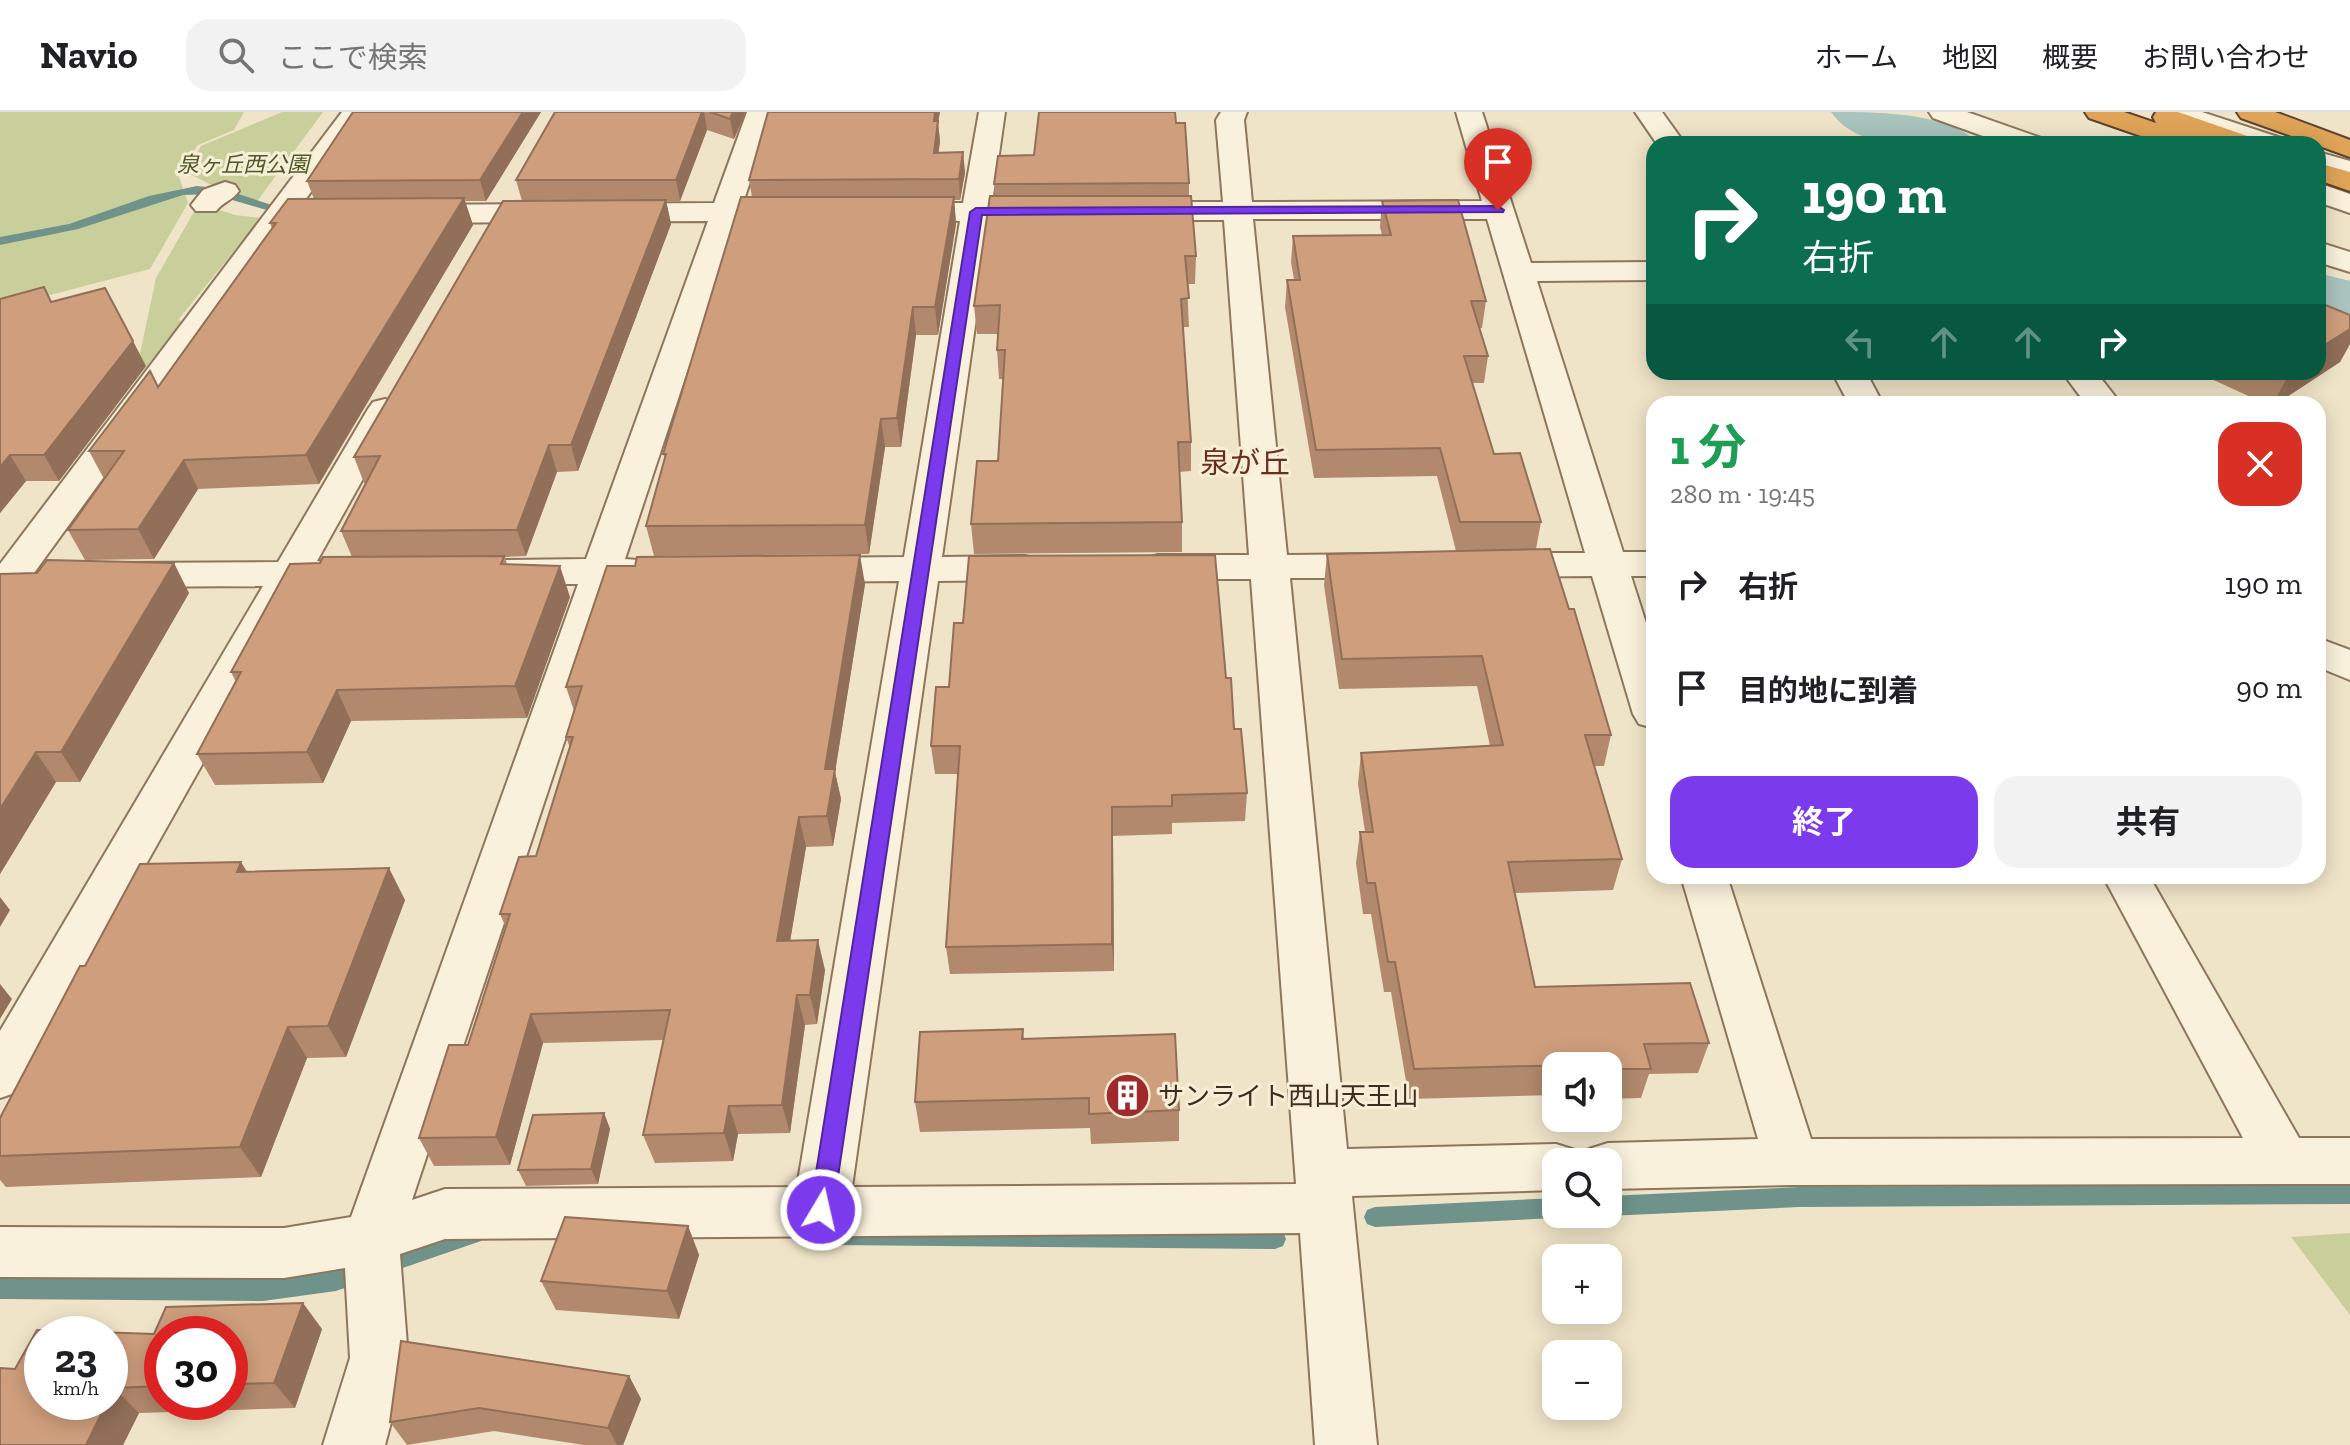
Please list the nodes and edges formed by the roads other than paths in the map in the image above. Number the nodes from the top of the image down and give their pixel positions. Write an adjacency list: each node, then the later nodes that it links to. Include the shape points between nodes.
1 (356, 112): 62 (street, via 296,214)
2 (760, 112): 40 (street)
3 (992, 112): 38 (street)
4 (1234, 112): 35 (street, via 1230,120)
5 (1469, 112): 33 (street)
6 (1648, 112): 15 (street)
7 (1942, 112): 16 (street)
8 (2098, 112): 17 (highway)
9 (2120, 112): 18 (street)
10 (2153, 112): 19 (highway)
11 (2175, 112): 14 (street)
12 (2219, 112): 20 (highway)
13 (2250, 112): 14 (highway)
14 (2279, 135)
15 (1665, 136)
16 (2009, 136)
17 (2169, 136)
18 (2175, 136)
19 (2220, 136)
20 (2288, 136)
21 (2326, 144): 22 (highway)
22 (2350, 149)
23 (2326, 150): 24 (highway)
24 (2350, 158)
25 (2326, 162): 26 (street)
26 (2350, 170)
27 (2326, 174): 29 (highway)
28 (519, 176): 39 (street)
29 (2350, 182)
30 (2326, 195): 31 (street)
31 (2350, 204)
32 (1061, 208): 38 (street)
33 (1498, 210): 35 (street); 46 (street)
34 (1102, 211): 35 (street)
35 (1238, 211): 52 (street)
36 (772, 212): 40 (street)
37 (866, 212): 38 (street)
38 (976, 212): 55 (street)
39 (498, 213): 40 (street); 41 (street); 43 (street)
40 (725, 213): 59 (street)
41 (373, 214)
42 (2326, 254): 44 (street)
43 (474, 255)
44 (2350, 263)
45 (1646, 271): 46 (street)
46 (1518, 272): 50 (street)
47 (402, 380): 60 (street)
48 (2085, 380): 49 (street)
49 (2098, 396)
50 (1608, 564): 51 (street); 52 (street); 65 (street)
51 (1646, 564)
52 (1269, 567): 54 (street); 74 (street)
53 (1063, 568): 55 (street)
54 (1127, 568)
55 (921, 569): 56 (street); 75 (street)
56 (761, 570)
57 (697, 571): 59 (street)
58 (461, 572): 59 (street)
59 (601, 572): 76 (street)
60 (290, 573): 61 (street); 62 (street, via 189,566); 68 (street)
61 (383, 573)
62 (6, 580)
63 (2326, 655): 64 (street)
64 (2350, 666)
65 (1646, 688)
66 (1706, 884): 70 (street)
67 (2130, 884): 69 (street)
68 (0, 1077)
69 (2283, 1160): 70 (street); 71 (street)
70 (1792, 1162): 72 (street)
71 (2348, 1163)
72 (1622, 1166)
73 (1542, 1168): 74 (street)
74 (1324, 1190): 75 (street); 79 (street)
75 (821, 1210): 76 (street, via 445,1214)
76 (371, 1239): 77 (street, via 284,1253); 78 (street, via 379,1358)
77 (0, 1252)
78 (354, 1445)
79 (1346, 1445)

